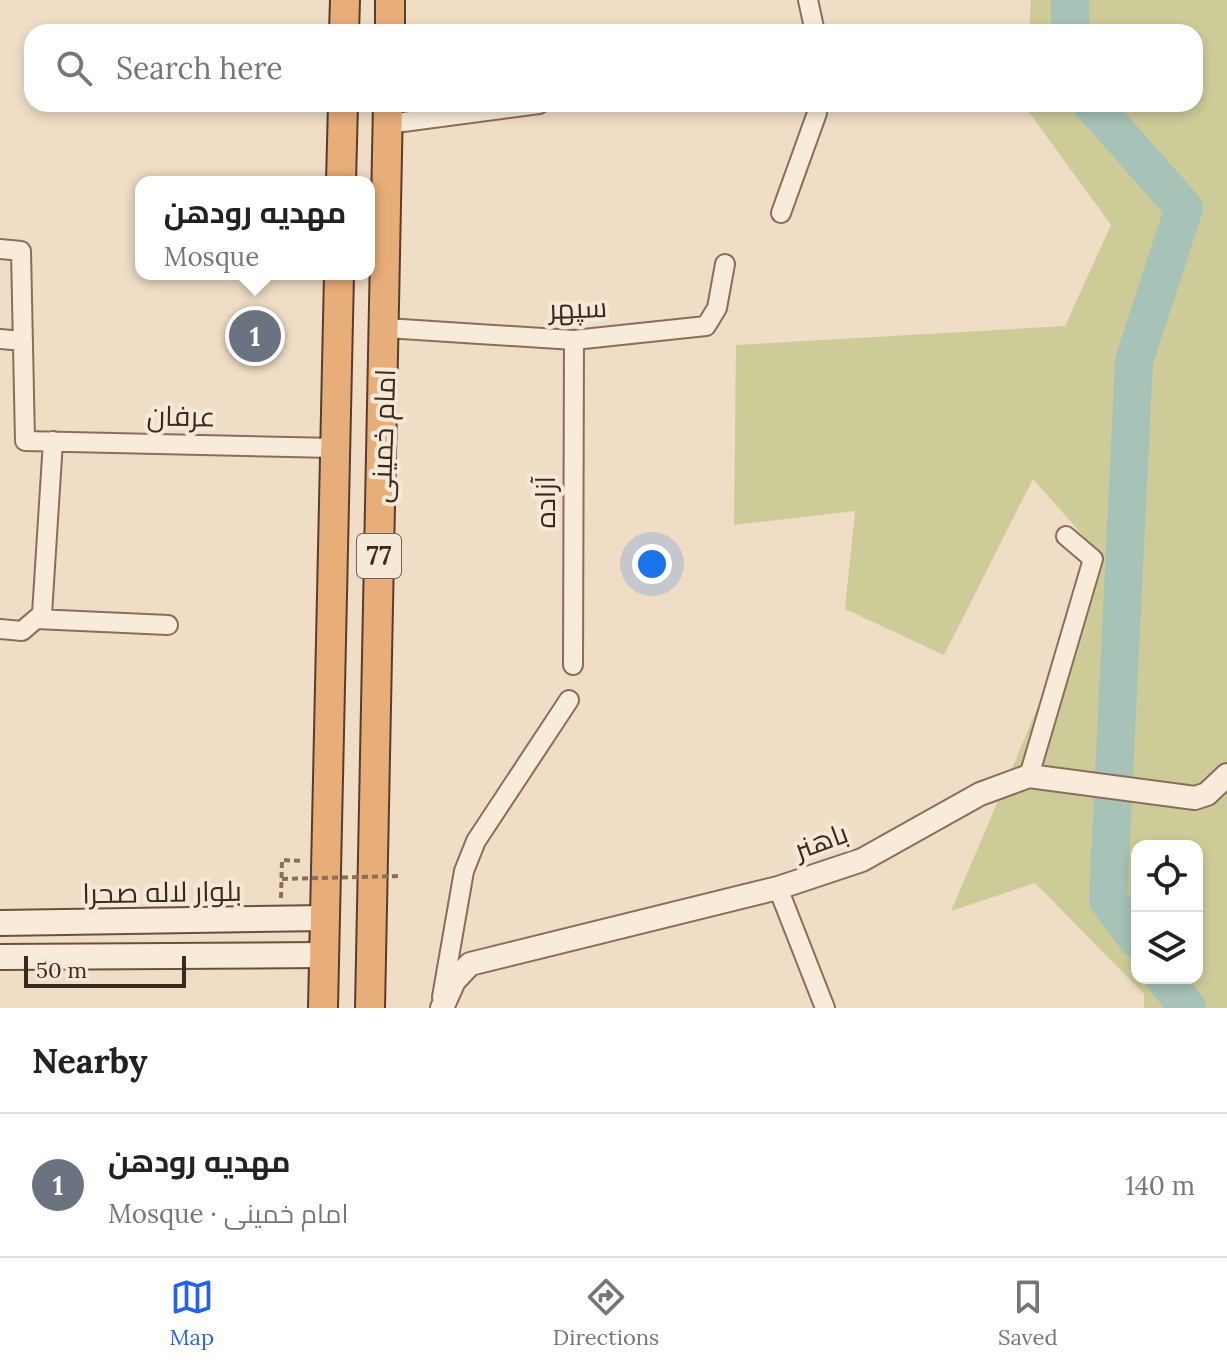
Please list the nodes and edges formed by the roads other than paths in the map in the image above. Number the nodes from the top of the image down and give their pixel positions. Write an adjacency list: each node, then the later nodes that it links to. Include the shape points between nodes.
1 (345, 0): 4 (highway)
2 (390, 0): 5 (highway)
3 (808, 0): 6 (street)
4 (344, 24)
5 (390, 24)
6 (813, 24)
7 (343, 112): 11 (highway)
8 (418, 112): 10 (street)
9 (817, 112): 12 (street)
10 (388, 114): 16 (highway, امام خمینی / 77)
11 (341, 176)
12 (781, 213)
13 (0, 249): 19 (street, via 21,251)
14 (725, 264): 18 (street, سپهر, via 717,308 706,326)
15 (339, 280): 21 (highway, امام خمینی / 77)
16 (386, 328): 18 (street, سپهر); 24 (highway, امام خمینی / 77)
17 (0, 339): 19 (street)
18 (574, 340): 28 (street, آزاده)
19 (23, 341): 20 (street, عرفان, via 25,441)
20 (53, 441): 21 (street, عرفان); 25 (street, via 48,562 42,614)
21 (335, 448): 23 (highway, امام خمینی / 77)
22 (1066, 536): 31 (street, via 1093,559)
23 (332, 579): 24 (highway); 33 (highway, امام خمینی / 77)
24 (379, 580): 40 (highway, امام خمینی / 77)
25 (36, 619): 26 (street); 27 (street, via 22,631)
26 (168, 625)
27 (0, 629)
28 (573, 665)
29 (569, 700): 41 (street, via 472,851)
30 (1227, 775): 31 (street, باهنر, via 1195,798)
31 (1029, 776): 32 (street, باهنر, via 980,794 862,860)
32 (778, 888): 41 (street, باهنر, via 470,964 454,981); 42 (street)
33 (325, 918): 34 (main road, بلوار لاله صحرا); 37 (highway, امام خمینی / 77)
34 (262, 921): 35 (main road, بلوار لاله صحرا); 36 (main road)
35 (0, 923)
36 (262, 953): 37 (main road); 38 (main road)
37 (324, 955): 39 (highway, امام خمینی / 77)
38 (0, 957)
39 (323, 1008)
40 (370, 1008)
41 (441, 1008)
42 (825, 1008)

